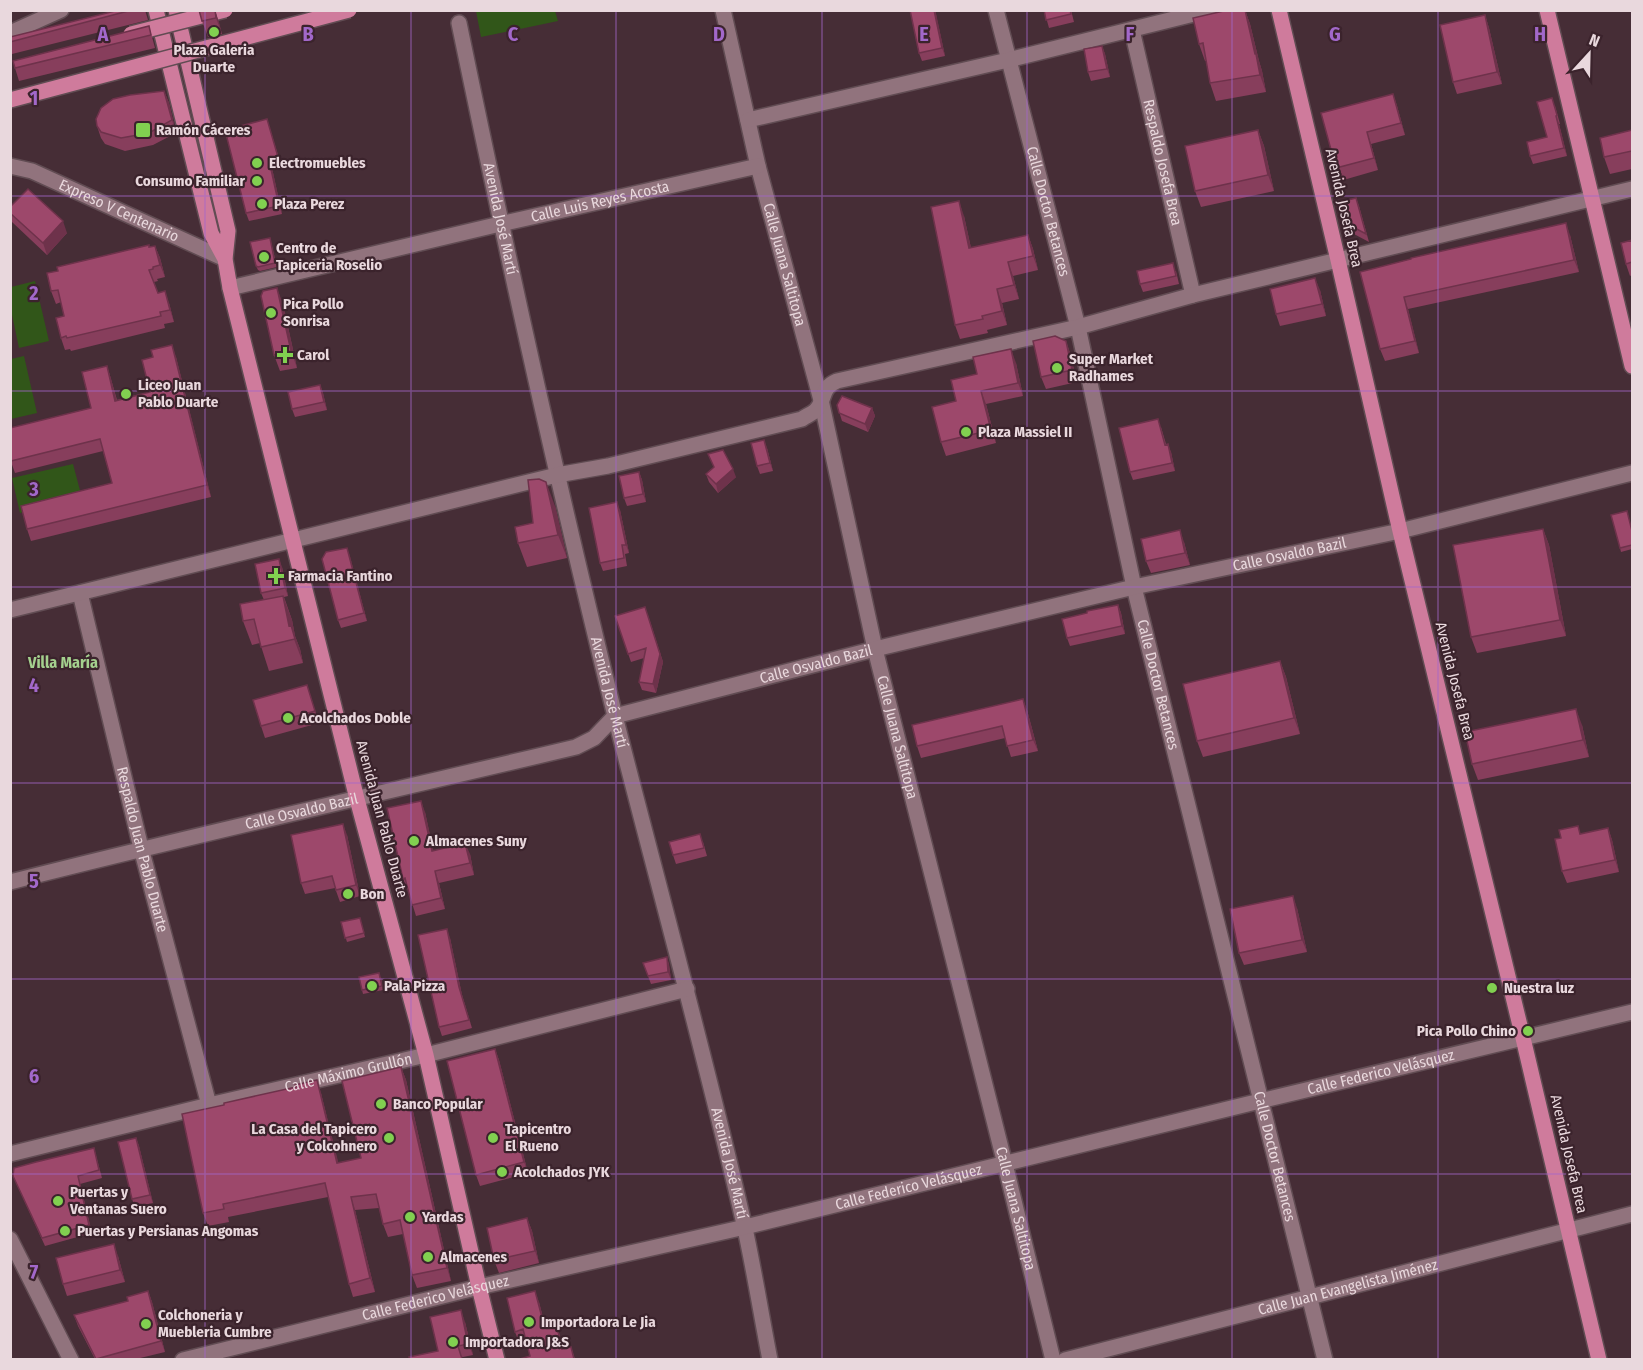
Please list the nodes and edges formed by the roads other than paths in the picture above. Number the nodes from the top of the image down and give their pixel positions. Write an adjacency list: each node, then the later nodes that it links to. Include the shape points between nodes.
1 (156, 10): 23 (main road, via 212,233)
2 (176, 10): 23 (main road, via 228,231)
3 (225, 10): 14 (main road, bridge)
4 (350, 10): 16 (main road, bridge)
5 (723, 10): 17 (street, Calle Juana Saltitopa)
6 (996, 10): 15 (street, Calle Doctor Betances)
7 (1210, 10): 12 (street)
8 (1279, 10): 24 (main road, Avenida Josefa Brea)
9 (1547, 10): 21 (main road)
10 (52, 12): 13 (street)
11 (459, 23): 22 (street, Avenida José Martí)
12 (1132, 30): 15 (street); 26 (street, Respaldo Josefa Brea)
13 (10, 33)
14 (112, 39)
15 (1008, 60): 17 (street); 27 (street, Calle Doctor Betances)
16 (10, 100)
17 (748, 120): 19 (street, Calle Juana Saltitopa)
18 (10, 166): 23 (street, Expreso V Centenario, via 32,171)
19 (758, 166): 22 (street, Calle Luis Reyes Acosta); 29 (street, Calle Juana Saltitopa)
20 (1632, 189): 21 (street)
21 (1593, 199): 24 (street); 28 (main road)
22 (500, 224): 25 (street, Calle Luis Reyes Acosta); 31 (street, Avenida José Martí)
23 (225, 259): 25 (main road, Avenida Juan Pablo Duarte)
24 (1338, 260): 26 (street); 32 (main road, Avenida Josefa Brea)
25 (230, 288): 33 (main road, Avenida Juan Pablo Duarte)
26 (1193, 295): 27 (street)
27 (1078, 327): 29 (street, via 837,381 825,389); 34 (street, Calle Doctor Betances)
28 (1632, 366)
29 (821, 400): 31 (street, via 818,408 802,418); 37 (street, Calle Juana Saltitopa)
30 (1632, 473): 32 (street, Calle Osvaldo Bazil)
31 (557, 475): 33 (street); 38 (street, Avenida José Martí)
32 (1400, 531): 34 (street, Calle Osvaldo Bazil); 44 (main road, Avenida Josefa Brea)
33 (293, 539): 35 (street); 39 (main road, Avenida Juan Pablo Duarte)
34 (1134, 587): 37 (street, Calle Osvaldo Bazil); 46 (street, Calle Doctor Betances)
35 (80, 593): 36 (street); 40 (street, Respaldo Juan Pablo Duarte)
36 (10, 610)
37 (875, 649): 38 (street, Calle Osvaldo Bazil); 49 (street, Calle Juana Saltitopa)
38 (615, 716): 39 (street, Calle Osvaldo Bazil, via 594,738 576,747); 42 (street, Avenida José Martí)
39 (357, 800): 40 (street, Calle Osvaldo Bazil); 45 (main road, Avenida Juan Pablo Duarte)
40 (141, 848): 41 (street, Calle Osvaldo Bazil); 47 (street, Respaldo Juan Pablo Duarte)
41 (10, 882)
42 (687, 989): 45 (street, Calle Máximo Grullón); 51 (street, Avenida José Martí)
43 (1632, 1012): 44 (street, Calle Federico Velásquez)
44 (1523, 1038): 46 (street, Calle Federico Velásquez); 52 (main road, Avenida Josefa Brea)
45 (426, 1055): 47 (street, Calle Máximo Grullón); 54 (main road, Avenida Juan Pablo Duarte)
46 (1260, 1101): 49 (street, Calle Federico Velásquez); 55 (street, Calle Doctor Betances)
47 (208, 1104): 48 (street, Calle Máximo Grullón)
48 (10, 1154)
49 (1005, 1164): 51 (street, Calle Federico Velásquez); 60 (street, Calle Juana Saltitopa)
50 (1632, 1214): 52 (street, Calle Juan Evangelista Jiménez)
51 (744, 1227): 54 (street, Calle Federico Velásquez); 59 (street, Avenida José Martí)
52 (1568, 1231): 55 (street, Calle Juan Evangelista Jiménez); 63 (main road, Avenida Josefa Brea)
53 (10, 1239): 56 (street)
54 (479, 1287): 57 (street, Calle Federico Velásquez); 58 (main road, Avenida Juan Pablo Duarte)
55 (1311, 1296): 61 (street, Calle Juan Evangelista Jiménez); 62 (street, Calle Doctor Betances)
56 (71, 1359)
57 (183, 1359)
58 (498, 1359)
59 (770, 1359)
60 (1053, 1359)
61 (1065, 1359)
62 (1325, 1359)
63 (1599, 1359)

